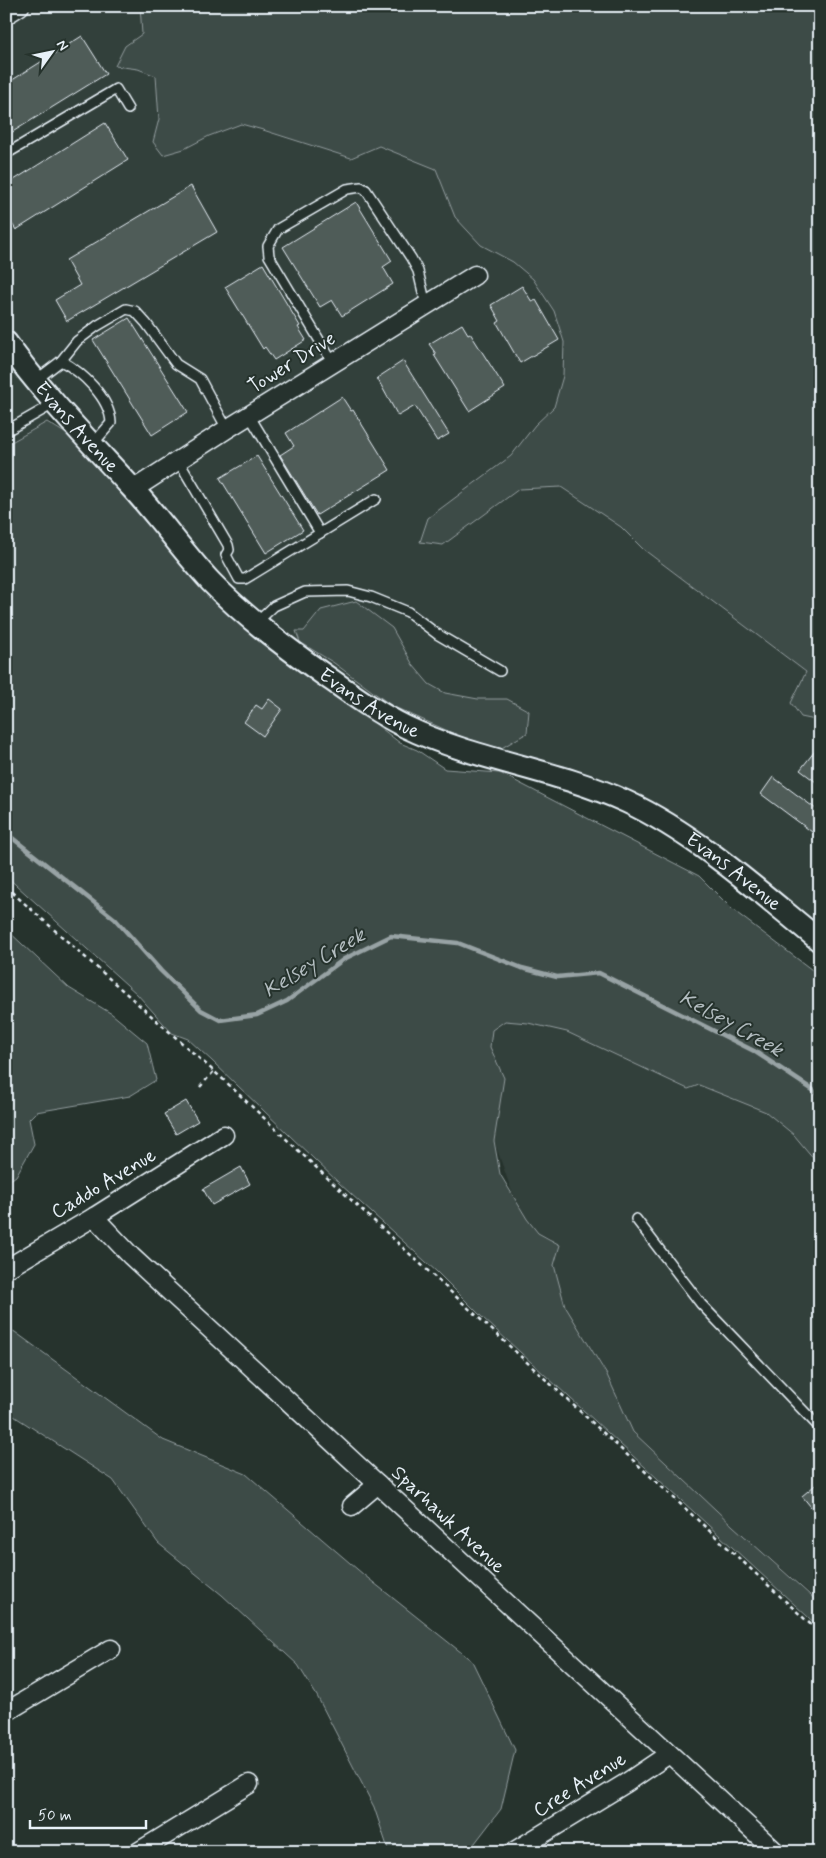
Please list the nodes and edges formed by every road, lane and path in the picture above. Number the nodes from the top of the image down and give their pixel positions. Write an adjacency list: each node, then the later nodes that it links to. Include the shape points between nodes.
1 (20, 6): 2 (street)
2 (6, 15)
3 (128, 109): 4 (lane, via 116,89)
4 (6, 154)
5 (475, 275): 6 (street, Tower Drive)
6 (426, 305): 9 (street, Tower Drive); 9 (lane, via 412,258 361,187 347,189 278,229 268,246 269,256)
7 (6, 342): 10 (street, Evans Avenue)
8 (61, 361): 10 (lane); 13 (lane, via 77,341 97,326 126,309 135,311 176,364 200,380); 15 (lane, via 85,377 111,416 112,423)
9 (333, 363): 12 (street, Tower Drive)
10 (36, 380): 11 (street, Evans Avenue)
11 (55, 403): 14 (lane); 15 (street, Evans Avenue)
12 (249, 415): 13 (street, Tower Drive); 19 (lane)
13 (227, 429): 16 (street, Tower Drive)
14 (6, 431)
15 (92, 445): 17 (street, Evans Avenue)
16 (178, 460): 17 (street, Tower Drive); 19 (lane, via 228,545 226,555 239,579 245,580)
17 (134, 489): 20 (street, Evans Avenue, via 210,581)
18 (376, 499): 19 (lane)
19 (320, 533)
20 (256, 623): 21 (lane, via 274,606 305,592 348,591 408,612 437,634); 23 (street, Evans Avenue, via 349,692 406,727 461,749 584,784 650,813 695,842)
21 (500, 670)
22 (6, 887): 24 (path)
23 (820, 941)
24 (214, 1071): 25 (path); 33 (path)
25 (200, 1087)
26 (224, 1135): 27 (street, Caddo Avenue)
27 (94, 1217): 29 (street, Caddo Avenue); 31 (street, Sparhawk Avenue, via 131,1256)
28 (636, 1219): 30 (lane, via 701,1304)
29 (6, 1269)
30 (820, 1428)
31 (378, 1484): 32 (street); 36 (street, Sparhawk Avenue)
32 (352, 1506)
33 (820, 1633)
34 (111, 1649): 35 (street)
35 (6, 1712)
36 (669, 1754): 39 (street, Cree Avenue); 40 (street, Sparhawk Avenue)
37 (249, 1784): 38 (street)
38 (138, 1852)
39 (513, 1852)
40 (776, 1852)

